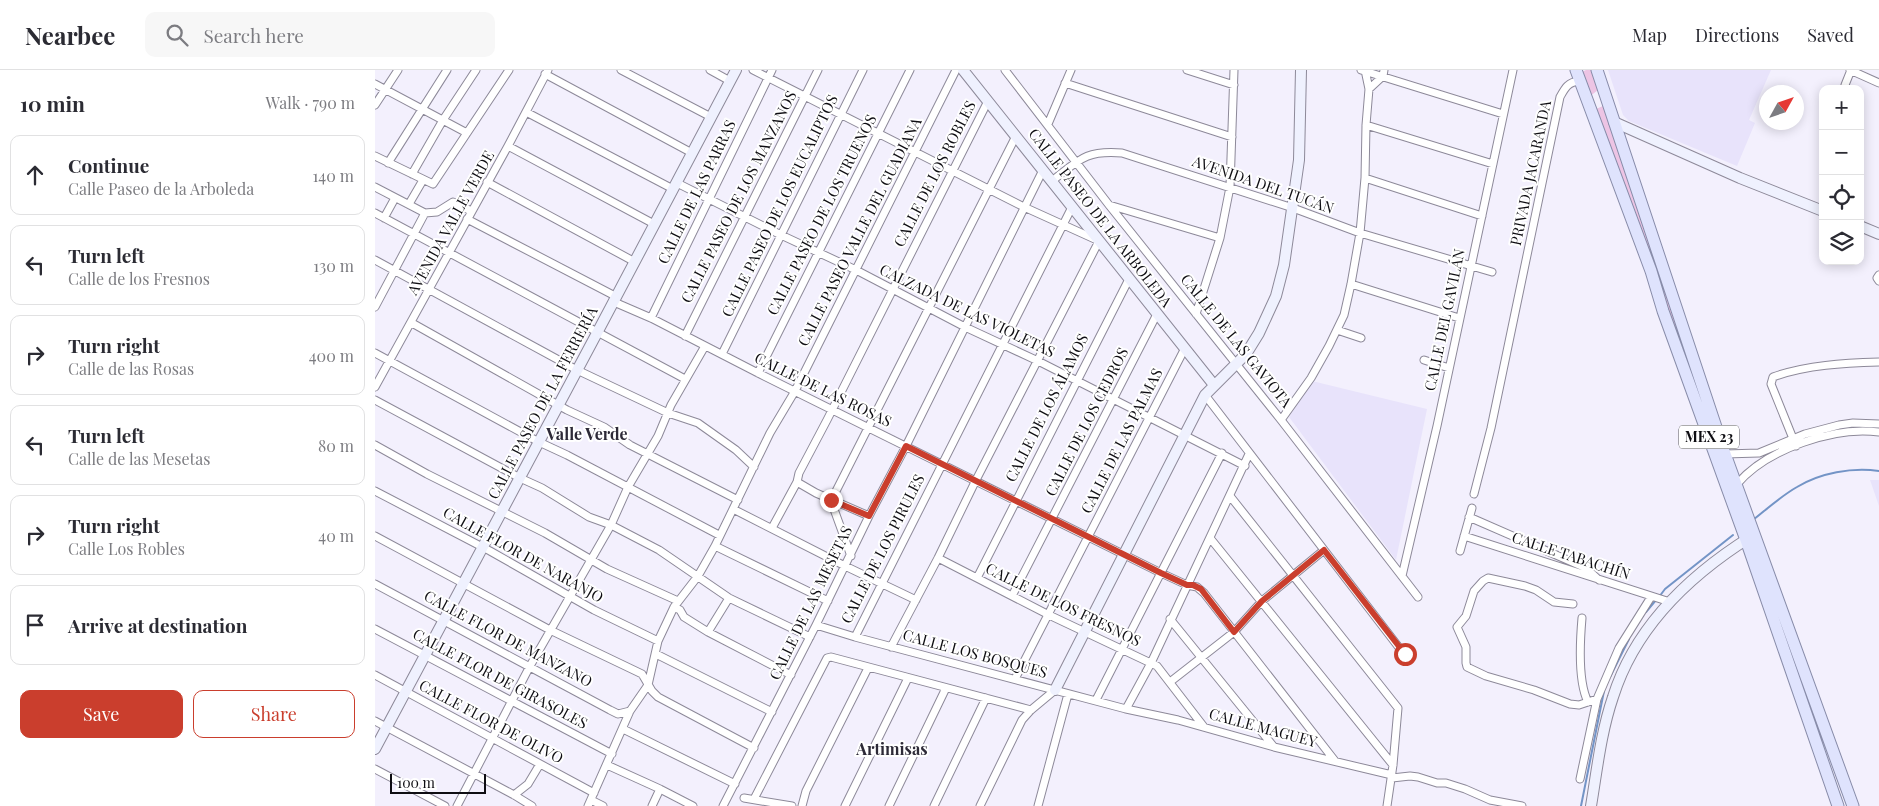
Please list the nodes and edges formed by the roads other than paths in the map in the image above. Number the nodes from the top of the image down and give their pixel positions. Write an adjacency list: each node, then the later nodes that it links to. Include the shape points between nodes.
1 (398, 70): 34 (street)
2 (447, 70): 39 (street)
3 (476, 70): 44 (street)
4 (509, 70): 48 (street)
5 (621, 70): 43 (street)
6 (709, 70): 28 (street)
7 (736, 70): 28 (street, CALLE PASEO DE LA FERRERÍA)
8 (753, 70): 27 (street)
9 (772, 70): 27 (street, CALLE DE LAS PARRAS)
10 (818, 70): 36 (street, CALLE PASEO DE LOS MANZANOS)
11 (863, 70): 42 (street, CALLE PASEO DE LOS EUCALIPTOS)
12 (910, 70): 49 (street, CALLE PASEO DE LOS TRUENOS)
13 (956, 70): 53 (street, CALLE PASEO VALLE DEL GUADIANA)
14 (963, 70): 37 (street, CALLE PASEO DE LA ARBOLEDA)
15 (1005, 70): 46 (street, CALLE DE LAS GAVIOTA)
16 (1071, 70): 31 (street)
17 (1187, 70): 32 (street)
18 (1234, 70): 32 (street)
19 (1301, 70): 76 (street, via 1299,160)
20 (1363, 70): 25 (street); 35 (street)
21 (1513, 70): 41 (street, CALLE DEL GAVILÁN)
22 (1597, 70): 45 (main road, MEX 23)
23 (1850, 70): 29 (street); 33 (street)
24 (546, 72): 40 (street, AVENIDA VALLE VERDE); 54 (street)
25 (1384, 73): 35 (street); 41 (street)
26 (1578, 75): 157 (main road, MEX 23, via 1651,271 1663,312); 169 (street, PRIVADA JACARANDA, via 1560,97 1523,281)
27 (768, 78): 36 (street); 71 (street, CALLE DE LAS PARRAS)
28 (730, 81): 43 (street, CALLE PASEO DE LA FERRERÍA)
29 (1879, 82)
30 (375, 84): 34 (street)
31 (1065, 84): 46 (street); 51 (street)
32 (1234, 85): 51 (street)
33 (1845, 85)
34 (385, 89): 38 (street); 39 (street)
35 (1369, 89): 47 (street)
36 (805, 96): 42 (street); 82 (street, CALLE PASEO DE LOS MANZANOS)
37 (988, 101): 50 (street, CALLE PASEO DE LA ARBOLEDA); 60 (street, CALLE DE LOS ROBLES)
38 (375, 106)
39 (421, 109): 44 (street); 56 (street)
40 (526, 112): 52 (street, AVENIDA VALLE VERDE); 66 (street, CALZADA DE LAS VIOLETAS)
41 (1503, 114): 58 (street, CALLE DEL GAVILÁN)
42 (840, 115): 49 (street); 91 (street, CALLE PASEO DE LOS EUCALIPTOS)
43 (711, 117): 54 (street, CALLE PASEO DE LA FERRERÍA)
44 (443, 120): 48 (street); 61 (street)
45 (1614, 122): 77 (street); 157 (main road, MEX 23)
46 (1048, 124): 57 (street, CALLE DE LAS GAVIOTA)
47 (1366, 125): 58 (street); 62 (street)
48 (467, 133): 63 (street, via 433,184)
49 (879, 133): 53 (street); 95 (street, CALLE PASEO DE LOS TRUENOS)
50 (1016, 136): 59 (street, CALLE PASEO DE LA ARBOLEDA); 69 (street)
51 (1232, 137): 68 (street)
52 (508, 146): 65 (street, AVENIDA VALLE VERDE); 85 (street)
53 (916, 152): 60 (street); 100 (street, CALLE PASEO VALLE DEL GUADIANA)
54 (692, 153): 66 (street, CALLE PASEO DE LA FERRERÍA)
55 (375, 156): 56 (street)
56 (388, 162): 61 (street)
57 (1076, 162): 64 (street, AVENIDA DEL TUCÁN); 68 (street, AVENIDA DEL TUCÁN, via 1097,153 1122,153); 73 (street, CALLE DE LAS GAVIOTA)
58 (1493, 164): 81 (street, CALLE DEL GAVILÁN)
59 (1043, 170): 64 (street, CALLE PASEO DE LA ARBOLEDA); 75 (street, CALLE DE LAS MESETAS)
60 (952, 171): 69 (street); 105 (street, CALLE DE LOS ROBLES)
61 (412, 174): 63 (street)
62 (1365, 178): 81 (street); 89 (street)
63 (423, 180): 72 (street)
64 (1052, 181): 74 (street, CALLE PASEO DE LA ARBOLEDA)
65 (487, 182): 78 (street, AVENIDA VALLE VERDE); 97 (street)
66 (675, 186): 71 (street, CALZADA DE LAS VIOLETAS); 85 (street, CALLE PASEO DE LA FERRERÍA)
67 (375, 187): 70 (street)
68 (1230, 187): 76 (street, AVENIDA DEL TUCÁN); 92 (street)
69 (989, 189): 75 (street); 108 (street)
70 (395, 198): 72 (street); 83 (street)
71 (709, 198): 82 (street, CALZADA DE LAS VIOLETAS); 111 (street, CALLE DE LAS PARRAS)
72 (409, 204): 79 (street)
73 (1109, 205): 92 (street); 110 (street, CALLE DE LAS GAVIOTA)
74 (1072, 206): 86 (street, CALLE DE LOS PIRULES); 93 (street, CALLE PASEO DE LA ARBOLEDA)
75 (1024, 207): 86 (street); 114 (street, CALLE DE LAS MESETAS)
76 (1293, 208): 89 (street, AVENIDA DEL TUCÁN); 128 (street, via 1276,296 1259,333)
77 (1819, 209)
78 (471, 211): 79 (street, via 453,202 437,212); 84 (street, AVENIDA VALLE VERDE)
79 (425, 212): 88 (street)
80 (375, 213): 83 (street)
81 (1482, 216): 98 (street, CALLE DEL GAVILÁN)
82 (746, 217): 91 (street, CALZADA DE LAS VIOLETAS); 117 (street, CALLE PASEO DE LOS MANZANOS)
83 (384, 218): 88 (street)
84 (467, 219): 94 (street, AVENIDA VALLE VERDE); 106 (street, CALLE DE LAS ROSAS)
85 (654, 224): 97 (street, CALLE PASEO DE LA FERRERÍA)
86 (1062, 225): 93 (street); 119 (street, CALLE DE LOS PIRULES)
87 (1864, 228): 90 (street)
88 (413, 234): 94 (street); 99 (street)
89 (1360, 234): 98 (street, AVENIDA DEL TUCÁN); 103 (street)
90 (1879, 234)
91 (781, 235): 95 (street, CALZADA DE LAS VIOLETAS); 123 (street, CALLE PASEO DE LOS EUCALIPTOS)
92 (1220, 238): 110 (street)
93 (1099, 241): 102 (street, CALLE PASEO DE LA ARBOLEDA); 126 (street)
94 (448, 253): 104 (street, AVENIDA VALLE VERDE); 116 (street)
95 (818, 253): 100 (street, CALZADA DE LAS VIOLETAS); 131 (street, CALLE PASEO DE LOS TRUENOS)
96 (375, 260): 99 (street)
97 (635, 262): 106 (street, CALLE PASEO DE LA FERRERÍA)
98 (1470, 267): 101 (street, AVENIDA DEL TUCÁN); 112 (street, CALLE DEL GAVILÁN)
99 (394, 270): 104 (street); 107 (street)
100 (856, 270): 105 (street, CALZADA DE LAS VIOLETAS); 136 (street, CALLE PASEO VALLE DEL GUADIANA)
101 (1492, 272)
102 (1129, 278): 109 (street, CALLE PASEO DE LA ARBOLEDA); 133 (street, CALLE DE LOS ÁLAMOS)
103 (1351, 284): 112 (street); 115 (street)
104 (430, 289): 113 (street, AVENIDA VALLE VERDE); 130 (street)
105 (892, 290): 108 (street, CALZADA DE LAS VIOLETAS); 141 (street, CALLE DE LOS ROBLES)
106 (615, 299): 111 (street, CALLE DE LAS ROSAS); 116 (street, CALLE PASEO DE LA FERRERÍA)
107 (375, 306)
108 (929, 308): 114 (street, CALZADA DE LAS VIOLETAS); 146 (street)
109 (1157, 314): 121 (street, CALLE PASEO DE LA ARBOLEDA); 139 (street, CALLE DE LOS CEDROS)
110 (1196, 314): 128 (street, CALLE DE LAS GAVIOTA)
111 (651, 318): 117 (street, CALLE DE LAS ROSAS)
112 (1459, 318): 129 (street, CALLE DEL GAVILÁN)
113 (411, 323): 125 (street, AVENIDA VALLE VERDE); 140 (street)
114 (965, 327): 119 (street, CALZADA DE LAS VIOLETAS); 152 (street, CALLE DE LAS MESETAS)
115 (1337, 330): 118 (street); 144 (street, via 1311,378)
116 (597, 333): 130 (street, CALLE PASEO DE LA FERRERÍA); 132 (street)
117 (685, 336): 120 (street, CALLE DE LAS ROSAS)
118 (1361, 338)
119 (1002, 345): 126 (street, CALZADA DE LAS VIOLETAS); 159 (street, CALLE DE LOS PIRULES)
120 (705, 346): 123 (street, CALLE DE LAS ROSAS); 132 (street)
121 (1185, 348): 134 (street, CALLE PASEO DE LA ARBOLEDA); 143 (street, CALLE DE LAS PALMAS)
122 (375, 353): 125 (street)
123 (722, 354): 131 (street, CALLE DE LAS ROSAS)
124 (1424, 360): 129 (street)
125 (390, 361): 135 (street, AVENIDA VALLE VERDE); 149 (street)
126 (1038, 361): 133 (street, CALZADA DE LAS VIOLETAS); 165 (street)
127 (1879, 362): 150 (street, via 1840,364 1773,377 1771,384)
128 (1236, 366): 134 (street); 144 (street, CALLE DE LAS GAVIOTA)
129 (1449, 368): 200 (street, CALLE DEL GAVILÁN)
130 (577, 370): 140 (street, CALLE PASEO DE LA FERRERÍA); 142 (street)
131 (758, 373): 136 (street, CALLE DE LAS ROSAS)
132 (685, 379): 142 (street)
133 (1076, 381): 139 (street, CALZADA DE LAS VIOLETAS); 173 (street, CALLE DE LOS ÁLAMOS)
134 (1214, 385): 137 (street)
135 (375, 387)
136 (795, 391): 141 (street, CALLE DE LAS ROSAS); 161 (street, CALLE PASEO VALLE DEL GUADIANA, via 770,432)
137 (1205, 395): 148 (street); 156 (street)
138 (375, 400): 163 (street)
139 (1113, 400): 143 (street, CALZADA DE LAS VIOLETAS); 179 (street, CALLE DE LOS CEDROS)
140 (559, 405): 149 (street, CALLE PASEO DE LA FERRERÍA); 153 (street)
141 (833, 409): 146 (street, CALLE DE LAS ROSAS); 164 (street, CALLE DE LOS ROBLES)
142 (668, 414): 153 (street); 161 (street, via 698,423 713,432)
143 (1148, 418): 148 (street, CALZADA DE LAS VIOLETAS); 185 (street, CALLE DE LAS PALMAS)
144 (1281, 420): 200 (street, CALLE DE LAS GAVIOTA)
145 (1879, 424): 150 (street, via 1839,425)
146 (868, 427): 152 (street, CALLE DE LAS ROSAS); 172 (street)
147 (1879, 432): 150 (street, via 1838,434)
148 (1185, 436): 154 (street, CALZADA DE LAS VIOLETAS); 192 (street)
149 (539, 442): 163 (street, CALLE PASEO DE LA FERRERÍA); 167 (street)
150 (1794, 442): 155 (street)
151 (375, 445): 176 (street)
152 (906, 446): 159 (street, CALLE DE LAS ROSAS); 177 (street, CALLE DE LAS MESETAS)
153 (647, 452): 167 (street); 171 (street)
154 (1222, 453): 160 (street, CALZADA DE LAS VIOLETAS); 197 (street)
155 (1771, 453): 158 (street); 162 (street)
156 (1249, 454): 160 (street); 190 (street)
157 (1721, 454): 158 (street); 166 (main road, MEX 23); 186 (main road, MEX 23)
158 (1751, 454): 162 (street)
159 (941, 464): 165 (street, CALLE DE LAS ROSAS); 203 (street, CALLE DE LOS PIRULES)
160 (1245, 466): 170 (street)
161 (754, 467): 171 (street, CALLE PASEO VALLE DEL GUADIANA)
162 (1755, 467): 166 (street)
163 (520, 478): 176 (street, CALLE PASEO DE LA FERRERÍA); 180 (street, via 589,517)
164 (797, 482): 172 (street); 181 (street, CALLE DE LOS ROBLES)
165 (975, 482): 173 (street, CALLE DE LAS ROSAS); 194 (street)
166 (1737, 484): 186 (main road, MEX 23)
167 (628, 487): 180 (street); 182 (street)
168 (375, 491): 189 (street, CALLE FLOR DE NARANJO)
169 (1474, 494)
170 (1230, 496): 187 (street); 198 (street)
171 (738, 500): 175 (street, CALLE PASEO VALLE DEL GUADIANA)
172 (831, 500): 177 (street); 193 (street)
173 (1015, 501): 179 (street, CALLE DE LAS ROSAS); 201 (street, CALLE DE LOS ÁLAMOS)
174 (1471, 508): 178 (street)
175 (733, 510): 181 (street); 182 (street, CALLE PASEO VALLE DEL GUADIANA)
176 (501, 511): 189 (street, CALLE PASEO DE LA FERRERÍA); 195 (street)
177 (869, 516): 193 (street, CALLE DE LAS MESETAS)
178 (1469, 517): 184 (street); 202 (street, via 1586,568)
179 (1052, 519): 185 (street, CALLE DE LAS ROSAS); 207 (street, CALLE DE LOS CEDROS)
180 (611, 525): 195 (street); 199 (street, via 659,550)
181 (772, 528): 196 (street)
182 (719, 535): 188 (street, CALLE PASEO VALLE DEL GUADIANA)
183 (375, 536): 204 (street)
184 (1464, 536): 191 (street); 202 (street, CALLE TABACHÍN)
185 (1089, 537): 192 (street, CALLE DE LAS ROSAS); 217 (street, CALLE DE LAS PALMAS)
186 (1751, 537): 211 (street); 298 (main road, MEX 23); 299 (main road, MEX 23)
187 (1210, 538): 206 (street); 213 (street)
188 (715, 546): 199 (street, CALLE PASEO VALLE DEL GUADIANA); 214 (street)
189 (482, 547): 204 (street, CALLE PASEO DE LA FERRERÍA); 208 (street, CALLE FLOR DE NARANJO)
190 (1324, 550): 198 (street); 233 (street)
191 (1460, 551)
192 (1124, 555): 197 (street, CALLE DE LAS ROSAS); 224 (street)
193 (851, 556): 196 (street, CALLE DE LAS MESETAS)
194 (938, 558): 201 (street, CALLE DE LOS FRESNOS); 212 (street)
195 (591, 559): 208 (street); 215 (street)
196 (845, 566): 203 (street); 214 (street, CALLE DE LAS MESETAS)
197 (1161, 573): 206 (street, CALLE DE LAS ROSAS); 231 (street)
198 (1294, 575): 213 (street); 270 (street, via 1397,705)
199 (698, 576): 210 (street); 215 (street, CALLE PASEO VALLE DEL GUADIANA)
200 (1402, 576): 209 (street, CALLE DE LAS GAVIOTA)
201 (977, 578): 207 (street, CALLE DE LOS FRESNOS)
202 (1600, 580): 211 (street, CALLE TABACHÍN)
203 (882, 583): 212 (street); 228 (street, CALLE DE LOS PIRULES)
204 (463, 584): 220 (street, CALLE PASEO DE LA FERRERÍA); 223 (street)
205 (375, 585): 220 (street, CALLE FLOR DE MANZANO)
206 (1187, 585): 219 (street); 226 (street, CALLE DE LAS ROSAS, via 1201,589)
207 (1012, 596): 217 (street, CALLE DE LOS FRESNOS)
208 (571, 597): 223 (street); 229 (street, CALLE FLOR DE NARANJO)
209 (1418, 597)
210 (729, 598): 225 (street); 227 (street)
211 (1659, 599): 250 (street, via 1619,648); 297 (street, via 1658,614 1640,640 1617,685 1606,722)
212 (916, 600): 230 (street)
213 (1262, 601): 226 (street); 270 (street)
214 (828, 602): 221 (street, CALLE DE LAS MESETAS)
215 (676, 604): 225 (street, via 684,617); 229 (street, CALLE PASEO VALLE DEL GUADIANA)
216 (1573, 604): 253 (street, via 1554,602 1525,586 1488,578 1474,591 1457,631 1466,647 1466,662 1470,670 1570,704)
217 (1049, 615): 224 (street, CALLE DE LOS FRESNOS); 242 (street, CALLE DE LAS PALMAS)
218 (1583, 618): 253 (street, via 1582,682)
219 (1170, 619): 235 (street); 236 (street)
220 (444, 622): 234 (street, CALLE PASEO DE LA FERRERÍA); 237 (street, CALLE FLOR DE MANZANO)
221 (817, 625): 227 (street, CALLE DE LAS MESETAS); 228 (street, CALLE LOS BOSQUES)
222 (375, 630): 234 (street, CALLE FLOR DE GIRASOLES)
223 (550, 630): 237 (street); 244 (street, via 642,674)
224 (1085, 631): 231 (street, CALLE DE LOS FRESNOS); 246 (street)
225 (708, 632): 240 (street)
226 (1234, 632): 235 (street); 267 (street, CALLE DE LAS ROSAS)
227 (810, 637): 240 (street, CALLE DE LAS MESETAS)
228 (855, 637): 230 (street, CALLE LOS BOSQUES)
229 (658, 641): 232 (street, CALLE PASEO VALLE DEL GUADIANA)
230 (891, 646): 242 (street, CALLE LOS BOSQUES)
231 (1121, 650): 236 (street, CALLE DE LOS FRESNOS); 251 (street)
232 (657, 654): 244 (street, CALLE PASEO VALLE DEL GUADIANA); 257 (street)
233 (1405, 654)
234 (425, 656): 247 (street, CALLE PASEO DE LA FERRERÍA); 252 (street, CALLE FLOR DE GIRASOLES)
235 (1201, 656): 243 (street); 263 (street)
236 (1151, 663): 243 (street, CALLE DE LOS FRESNOS); 254 (street)
237 (530, 666): 252 (street); 256 (street, CALLE FLOR DE MANZANO, via 618,714)
238 (868, 668): 241 (street); 279 (street, via 827,658); 289 (street)
239 (375, 675): 247 (street, CALLE FLOR DE OLIVO)
240 (791, 675): 257 (street, CALLE DE LAS MESETAS)
241 (908, 678): 245 (street); 290 (street)
242 (1015, 678): 246 (street, CALLE LOS BOSQUES)
243 (1170, 682): 260 (street, CALLE DE LOS FRESNOS)
244 (649, 685): 256 (street, CALLE PASEO VALLE DEL GUADIANA); 264 (street, via 658,697)
245 (946, 688): 249 (street); 291 (street)
246 (1055, 690): 248 (street, CALLE LOS BOSQUES); 255 (street)
247 (405, 692): 259 (street, CALLE PASEO DE LA FERRERÍA); 262 (street, CALLE FLOR DE OLIVO)
248 (1068, 694): 251 (street, CALLE LOS BOSQUES); 294 (street)
249 (987, 698): 255 (street); 292 (street)
250 (1597, 699): 253 (street); 274 (street)
251 (1096, 700): 254 (street, CALLE LOS BOSQUES)
252 (511, 701): 262 (street); 266 (street, CALLE FLOR DE GIRASOLES)
253 (1588, 702)
254 (1126, 709): 260 (street, CALLE MAGUEY)
255 (1031, 710): 293 (street)
256 (630, 711): 261 (street, CALLE PASEO VALLE DEL GUADIANA)
257 (772, 712): 264 (street, CALLE DE LAS MESETAS)
258 (375, 721): 259 (street)
259 (386, 727): 265 (street, CALLE PASEO DE LA FERRERÍA); 272 (street)
260 (1204, 727): 263 (street, CALLE MAGUEY)
261 (623, 729): 266 (street, CALLE PASEO VALLE DEL GUADIANA); 275 (street)
262 (492, 738): 268 (street, CALLE FLOR DE OLIVO); 272 (street)
263 (1274, 747): 267 (street, CALLE MAGUEY)
264 (753, 748): 275 (street, CALLE DE LAS MESETAS)
265 (375, 749)
266 (612, 754): 269 (street, CALLE PASEO VALLE DEL GUADIANA)
267 (1335, 761): 273 (street, CALLE MAGUEY)
268 (540, 764): 277 (street, via 528,784); 280 (street, CALLE FLOR DE OLIVO)
269 (607, 765): 276 (street); 280 (street, CALLE PASEO VALLE DEL GUADIANA)
270 (1393, 765): 273 (street)
271 (375, 769): 281 (street)
272 (474, 773): 277 (street); 282 (street)
273 (1392, 776): 295 (street); 296 (street, CALLE MAGUEY, via 1446,783 1490,800)
274 (1580, 779)
275 (735, 784): 287 (street, CALLE DE LAS MESETAS)
276 (660, 789): 285 (street); 286 (street)
277 (514, 795): 283 (street)
278 (743, 798): 279 (street)
279 (754, 799): 288 (street)
280 (591, 800): 284 (street, CALLE FLOR DE OLIVO)
281 (445, 806)
282 (457, 806)
283 (532, 806)
284 (603, 806)
285 (652, 806)
286 (693, 806)
287 (723, 806)
288 (792, 806)
289 (802, 806)
290 (845, 806)
291 (889, 806)
292 (934, 806)
293 (980, 806)
294 (1038, 806)
295 (1387, 806)
296 (1522, 806)
297 (1591, 806)
298 (1838, 806)
299 (1853, 806)

